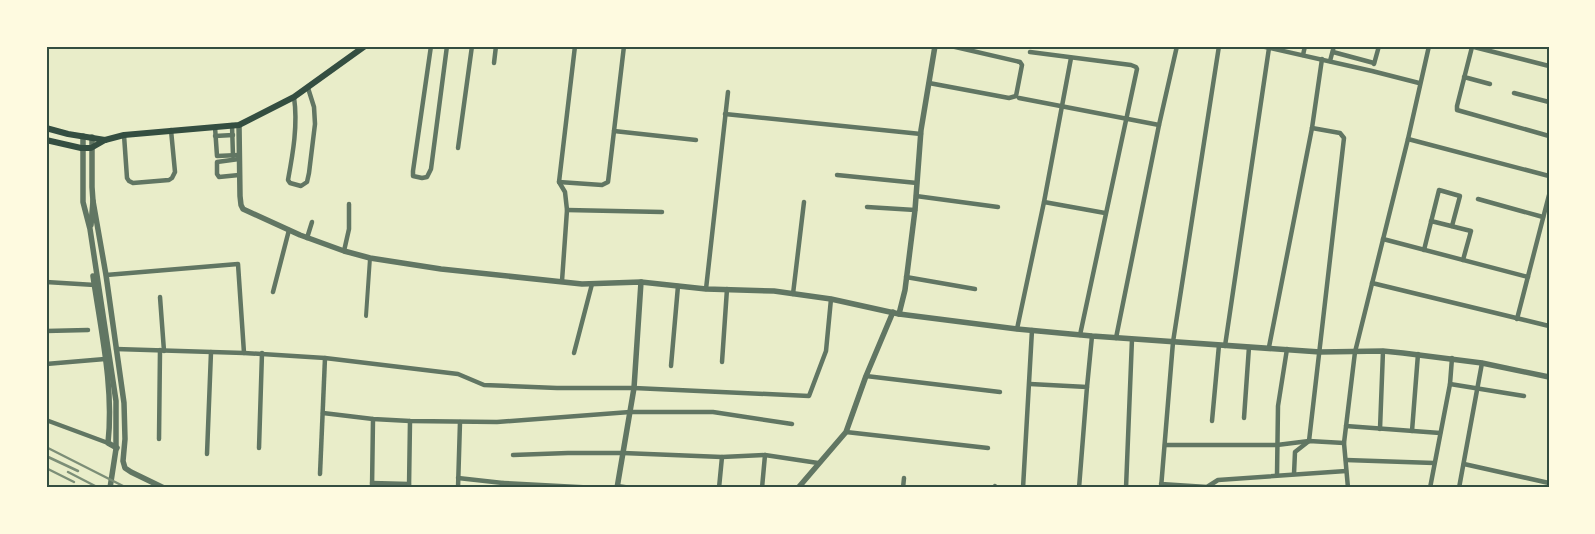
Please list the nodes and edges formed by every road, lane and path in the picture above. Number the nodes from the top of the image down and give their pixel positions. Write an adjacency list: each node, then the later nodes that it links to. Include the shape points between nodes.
1 (365, 46): 33 (main road)
2 (431, 46): 3 (street, via 413,176 422,178 431,169)
3 (447, 46)
4 (472, 46): 62 (street)
5 (496, 46): 25 (street)
6 (575, 46): 67 (street)
7 (624, 46): 48 (street)
8 (934, 46): 30 (street)
9 (951, 46): 30 (street, via 1020,62 1016,96 1009,98)
10 (1177, 46): 42 (street)
11 (1219, 46): 124 (street)
12 (1261, 46): 18 (street)
13 (1305, 46): 21 (street)
14 (1334, 46): 20 (street)
15 (1379, 46): 26 (street)
16 (1429, 46): 31 (street)
17 (1471, 47): 27 (street); 29 (street)
18 (1270, 48): 21 (street); 125 (street)
19 (1030, 52): 22 (street)
20 (1333, 52): 24 (street); 26 (street)
21 (1303, 56): 23 (street)
22 (1071, 58): 39 (street); 41 (street, via 1136,67)
23 (1322, 59): 24 (street); 46 (street)
24 (1330, 61): 28 (street)
25 (494, 63)
26 (1374, 63): 28 (street)
27 (1549, 66)
28 (1372, 71): 31 (street)
29 (1464, 77): 32 (street); 54 (street, via 1458,111)
30 (928, 82): 49 (street)
31 (1419, 83): 56 (street)
32 (1490, 84)
33 (308, 88): 36 (main road); 36 (street, via 314,107 314,124 309,173 307,182 301,186 288,180 294,151)
34 (728, 92): 40 (street)
35 (1514, 94): 38 (street)
36 (294, 97): 43 (main road)
37 (1019, 98): 39 (street)
38 (1549, 102)
39 (1062, 107): 41 (street); 75 (street)
40 (725, 114): 49 (street); 105 (street)
41 (1126, 119): 42 (street); 82 (street)
42 (1159, 124): 122 (street)
43 (236, 125): 44 (main road); 51 (street); 63 (street)
44 (215, 127): 47 (main road); 53 (street)
45 (46, 128): 52 (main road)
46 (1312, 128): 127 (street); 135 (street, via 1340,133 1344,138)
47 (171, 130): 50 (main road); 50 (street, via 175,172 169,180 129,181)
48 (614, 131): 59 (street); 67 (street, via 608,182)
49 (920, 134): 68 (street)
50 (124, 135): 58 (main road)
51 (232, 135): 53 (street); 63 (street)
52 (82, 136): 55 (main road); 60 (street)
53 (215, 136): 63 (street, via 217,156)
54 (1549, 136)
55 (92, 137): 58 (main road); 61 (street)
56 (1408, 139): 66 (street); 90 (street)
57 (46, 140): 60 (main road)
58 (105, 140): 61 (main road)
59 (696, 140)
60 (82, 148): 61 (main road); 73 (street)
61 (91, 148): 72 (street)
62 (458, 148)
63 (237, 157): 64 (street); 64 (street, via 217,162 216,174 219,177)
64 (240, 175): 88 (street, via 243,209)
65 (837, 175): 68 (street)
66 (1549, 176)
67 (560, 182): 79 (street)
68 (917, 183): 70 (street)
69 (1549, 195): 83 (street)
70 (916, 196): 78 (street); 80 (street)
71 (1478, 199): 83 (street)
72 (93, 201): 87 (street); 95 (street)
73 (83, 202): 87 (street); 103 (street)
74 (804, 202): 109 (street)
75 (1044, 202): 82 (street); 116 (street)
76 (349, 204): 92 (street, via 350,229)
77 (867, 207): 80 (street)
78 (998, 207)
79 (567, 210): 81 (street); 98 (street)
80 (915, 210): 96 (street)
81 (662, 212)
82 (1105, 213): 120 (street)
83 (1543, 217): 97 (street)
84 (1431, 221): 86 (street); 86 (street, via 1439,190 1460,196); 91 (street)
85 (312, 222): 89 (street)
86 (1452, 226): 94 (street, via 1471,231)
87 (90, 229): 199 (street, via 116,401 116,448)
88 (289, 230): 89 (street); 108 (street)
89 (307, 238): 92 (street)
90 (1383, 239): 91 (street); 101 (street)
91 (1424, 250): 94 (street)
92 (344, 251): 93 (street)
93 (370, 258): 98 (street); 113 (street)
94 (1463, 260): 97 (street)
95 (106, 275): 128 (street); 133 (street, via 238,264)
96 (906, 277): 107 (street); 112 (street)
97 (1528, 278): 114 (street)
98 (562, 281): 102 (street)
99 (46, 282): 103 (street)
100 (641, 282): 102 (street); 104 (street); 151 (street)
101 (1372, 283): 114 (street); 136 (street)
102 (592, 284): 134 (street)
103 (94, 285): 141 (street)
104 (678, 286): 105 (street); 145 (street)
105 (706, 289): 106 (street)
106 (727, 289): 109 (street); 142 (street)
107 (975, 289)
108 (273, 292)
109 (793, 294): 111 (street)
110 (160, 297): 130 (street)
111 (831, 299): 112 (street); 151 (street, via 826,351 809,396)
112 (896, 313): 116 (street); 146 (street)
113 (366, 316)
114 (1517, 319): 115 (street)
115 (1549, 326)
116 (1017, 329): 118 (street)
117 (88, 330): 119 (street)
118 (1032, 330): 120 (street); 148 (street)
119 (46, 331)
120 (1080, 335): 121 (street)
121 (1092, 336): 122 (street); 150 (street)
122 (1116, 338): 123 (street)
123 (1132, 339): 124 (street); 210 (street)
124 (1173, 342): 125 (street); 173 (street)
125 (1222, 345): 126 (street); 161 (street)
126 (1249, 347): 127 (street); 157 (street)
127 (1269, 347): 129 (street)
128 (116, 349): 130 (street); 177 (street, via 124,403)
129 (1287, 349): 135 (street); 174 (street, via 1278,406)
130 (162, 350): 132 (street); 169 (street)
131 (1383, 351): 136 (street); 138 (street); 165 (street)
132 (211, 352): 133 (street); 179 (street)
133 (244, 352): 137 (street)
134 (574, 352)
135 (1320, 352): 136 (street); 170 (street)
136 (1355, 352): 164 (street)
137 (262, 354): 139 (street); 175 (street)
138 (1418, 354): 140 (street); 166 (street)
139 (325, 358): 151 (street, via 458,374 484,386); 156 (street)
140 (1452, 358): 143 (street); 149 (street)
141 (106, 359): 144 (street); 172 (street)
142 (722, 362)
143 (1482, 362): 147 (street); 152 (street)
144 (46, 364)
145 (671, 366)
146 (866, 376): 153 (street); 167 (street)
147 (1549, 377)
148 (1030, 384): 150 (street); 208 (street)
149 (1450, 384): 152 (street); 168 (street)
150 (1087, 387): 209 (street)
151 (634, 388): 155 (street)
152 (1478, 388): 154 (street); 186 (street)
153 (1000, 392)
154 (1524, 396)
155 (630, 412): 162 (street); 163 (street, via 713,412); 178 (street)
156 (323, 413): 158 (street); 188 (street)
157 (1244, 418)
158 (373, 419): 160 (street); 194 (street)
159 (46, 420): 172 (street)
160 (410, 421): 162 (street); 196 (street)
161 (1212, 421)
162 (460, 422): 191 (street)
163 (792, 424)
164 (1346, 426): 165 (street); 171 (street)
165 (1380, 429): 166 (street)
166 (1412, 431): 168 (street)
167 (846, 432): 176 (street); 184 (street)
168 (1440, 433): 185 (street)
169 (159, 439)
170 (1309, 441): 171 (street); 174 (street); 189 (street, via 1295,452)
171 (1344, 443): 183 (street)
172 (108, 444): 177 (street)
173 (1164, 445): 174 (street); 197 (street)
174 (1277, 445): 190 (street)
175 (259, 448)
176 (988, 448)
177 (123, 452): 200 (street, via 125,468)
178 (623, 453): 180 (street); 182 (street); 198 (street)
179 (208, 454)
180 (513, 455)
181 (765, 455): 182 (street); 184 (street); 205 (street)
182 (722, 457): 204 (street)
183 (1346, 460): 185 (street); 187 (street)
184 (818, 463): 206 (street)
185 (1434, 464): 212 (street)
186 (1464, 464): 193 (street); 213 (street)
187 (1346, 471): 189 (street); 211 (street)
188 (320, 474)
189 (1294, 474): 190 (street)
190 (1277, 475): 197 (street, via 1218,480 1206,487)
191 (458, 478): 195 (street); 201 (street)
192 (904, 478): 207 (street)
193 (1549, 483)
194 (372, 485): 196 (street)
195 (503, 485): 202 (street)
196 (409, 486)
197 (1161, 486)
198 (617, 487): 203 (street)
199 (110, 488)
200 (164, 488)
201 (458, 488)
202 (597, 488)
203 (632, 488)
204 (719, 488)
205 (762, 488)
206 (798, 488)
207 (903, 488)
208 (1023, 488)
209 (1079, 488)
210 (1126, 488)
211 (1348, 488)
212 (1430, 488)
213 (1459, 488)

